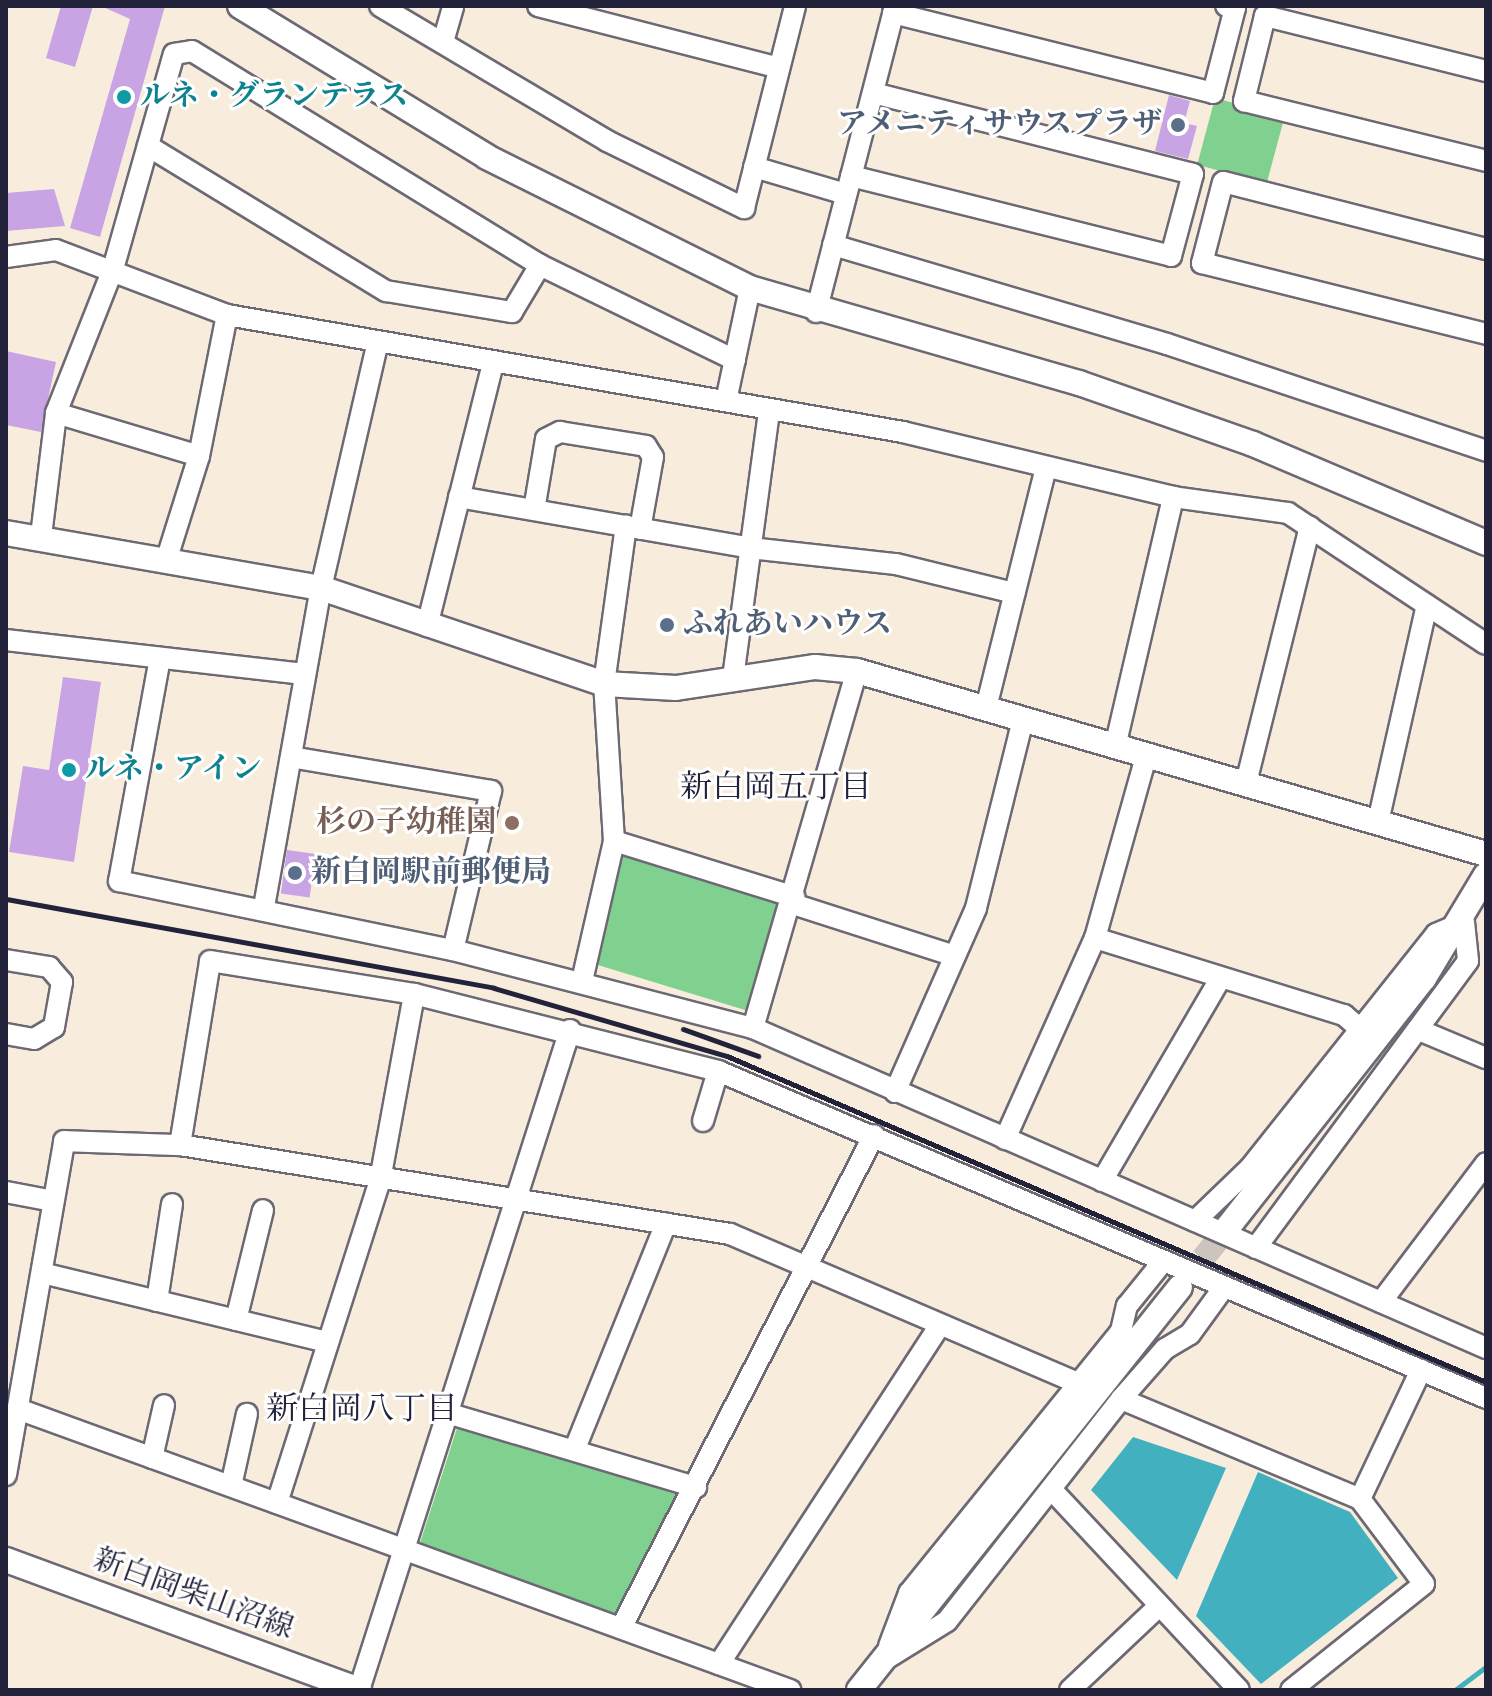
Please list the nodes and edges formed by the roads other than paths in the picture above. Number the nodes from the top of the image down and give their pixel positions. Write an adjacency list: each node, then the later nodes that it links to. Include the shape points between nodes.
1 (240, 6): 21 (street, via 487,157)
2 (380, 6): 8 (street)
3 (453, 6): 8 (street)
4 (538, 6): 9 (street)
5 (795, 6): 9 (street)
6 (1226, 6): 7 (street, via 1235,8 1213,93)
7 (894, 10): 11 (street)
8 (443, 42): 14 (street, via 607,141 744,208)
9 (779, 68): 14 (street)
10 (1486, 71): 13 (street, via 1265,16 1244,101)
11 (873, 93): 15 (street); 15 (street, via 1193,174 1171,256)
12 (148, 146): 19 (street, via 386,291 512,312); 19 (street, via 174,54 192,51); 20 (street)
13 (1486, 161)
14 (754, 167): 15 (street)
15 (849, 185): 16 (street)
16 (833, 245): 22 (street); 31 (street, via 1167,344)
17 (1486, 249): 24 (street, via 1223,182 1202,263)
18 (6, 257): 20 (street, via 56,250)
19 (540, 265): 26 (street)
20 (113, 269): 23 (street); 30 (street)
21 (750, 288): 22 (street); 26 (street)
22 (816, 312): 41 (street, via 1079,383 1253,444)
23 (227, 315): 25 (street); 32 (street)
24 (1486, 334)
25 (378, 342): 27 (street); 44 (street)
26 (735, 360): 28 (street)
27 (493, 363): 28 (street); 34 (street)
28 (726, 401): 29 (street)
29 (769, 410): 33 (street, via 903,432); 42 (street)
30 (56, 413): 32 (street); 40 (street)
31 (1486, 451)
32 (199, 456): 43 (street)
33 (1046, 467): 35 (street); 45 (street)
34 (459, 497): 36 (street); 47 (street)
35 (1173, 497): 37 (street, via 1288,513); 57 (street)
36 (534, 510): 38 (street); 38 (street, via 546,439 560,432 646,446 653,457)
37 (1310, 527): 46 (street); 60 (street)
38 (633, 528): 42 (street); 54 (street)
39 (6, 533): 40 (street)
40 (41, 536): 43 (street)
41 (1486, 543)
42 (750, 548): 45 (street, via 896,564); 53 (street)
43 (167, 558): 44 (street)
44 (321, 588): 47 (street); 52 (street)
45 (1014, 593): 55 (street)
46 (1427, 605): 49 (street); 61 (street)
47 (427, 626): 54 (street)
48 (6, 640): 50 (street)
49 (1486, 644)
50 (160, 658): 52 (street); 66 (street, via 119,881)
51 (857, 671): 53 (street, via 815,667); 55 (street); 65 (street)
52 (305, 674): 59 (street)
53 (733, 678): 54 (street, via 676,688)
54 (604, 684): 62 (street)
55 (986, 708): 56 (street)
56 (1023, 719): 57 (street); 70 (street, via 976,908)
57 (1115, 747): 58 (street)
58 (1146, 756): 60 (street); 68 (street)
59 (291, 757): 66 (street); 69 (street, via 491,791)
60 (1246, 783): 61 (street)
61 (1378, 822): 63 (street)
62 (614, 841): 65 (street); 73 (street)
63 (1486, 854)
64 (1486, 875): 67 (street)
65 (794, 900): 70 (street); 75 (street)
66 (264, 907): 69 (street)
67 (1464, 922): 77 (street, via 1436,934); 78 (street, via 1468,961); 97 (street)
68 (1095, 938): 72 (street); 85 (street)
69 (453, 950): 73 (street)
70 (955, 956): 82 (street)
71 (6, 960): 79 (street, via 49,967 62,982 54,1027 34,1039)
72 (1220, 979): 77 (street, via 1344,1015); 89 (street)
73 (582, 981): 75 (street)
74 (414, 994): 76 (street); 86 (street, via 210,961); 88 (street)
75 (753, 1028): 82 (street)
76 (570, 1030): 81 (street); 92 (street)
77 (1361, 1030): 95 (street, via 1250,1168)
78 (1419, 1030): 80 (street); 98 (street)
79 (6, 1034)
80 (1486, 1058)
81 (718, 1071): 83 (street); 84 (street)
82 (895, 1092): 85 (street)
83 (703, 1121)
84 (874, 1135): 99 (street); 100 (street)
85 (1005, 1139): 89 (street)
86 (180, 1145): 88 (street); 91 (street, via 64,1141)
87 (1486, 1163): 105 (street)
88 (380, 1180): 92 (street); 108 (street)
89 (1102, 1181): 95 (street)
90 (6, 1192): 91 (street)
91 (53, 1201): 101 (street)
92 (513, 1203): 96 (street); 116 (street)
93 (172, 1204): 104 (street)
94 (263, 1210): 106 (street)
95 (1195, 1221): 98 (street)
96 (666, 1223): 100 (street, via 730,1234); 118 (street)
97 (1228, 1227)
98 (1256, 1248): 105 (street)
99 (1161, 1264): 103 (street); 111 (street)
100 (806, 1268): 107 (street); 122 (street)
101 (42, 1273): 104 (street); 115 (street)
102 (1180, 1287): 130 (street)
103 (1222, 1290): 110 (street); 113 (street, via 1190,1334 1165,1349)
104 (157, 1301): 106 (street)
105 (1381, 1302): 109 (street)
106 (236, 1320): 108 (street)
107 (939, 1327): 111 (street); 131 (street)
108 (328, 1342): 125 (street)
109 (1486, 1348)
110 (1421, 1370): 112 (street); 124 (street)
111 (1078, 1383): 130 (street, via 909,1593)
112 (1486, 1398)
113 (1121, 1399): 123 (street); 124 (street)
114 (164, 1405): 119 (street)
115 (18, 1409): 119 (street); 120 (street)
116 (447, 1413): 118 (street); 126 (street)
117 (247, 1414): 121 (street)
118 (576, 1446): 122 (street)
119 (152, 1458): 121 (street)
120 (6, 1475)
121 (231, 1486): 125 (street)
122 (696, 1487): 129 (street)
123 (1051, 1489): 128 (street); 130 (street, via 947,1621)
124 (1360, 1499): 137 (street, via 1424,1584)
125 (277, 1503): 126 (street)
126 (403, 1551): 129 (street); 132 (street)
127 (6, 1560): 132 (street, 新白岡柴山沼線)
128 (1159, 1606): 135 (street); 136 (street)
129 (621, 1628): 131 (street)
130 (883, 1661): 134 (street)
131 (719, 1664): 133 (street)
132 (359, 1690)
133 (790, 1690)
134 (859, 1690)
135 (1070, 1690)
136 (1239, 1690)
137 (1291, 1690)

